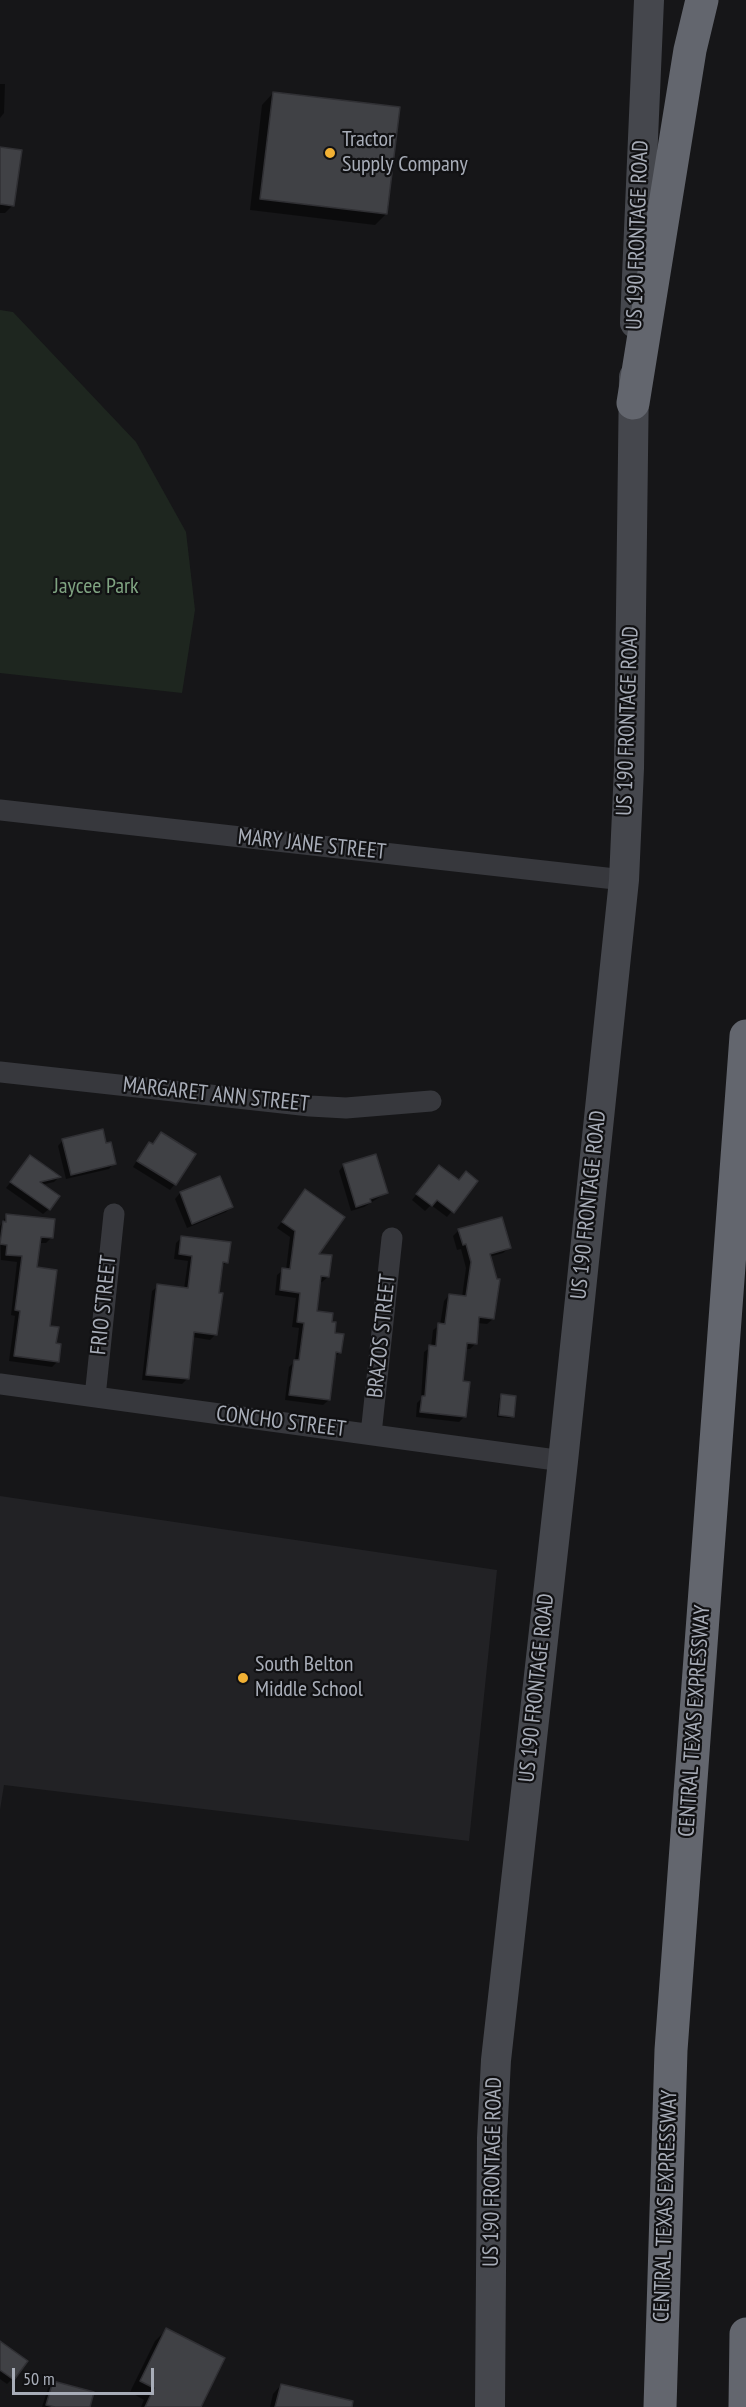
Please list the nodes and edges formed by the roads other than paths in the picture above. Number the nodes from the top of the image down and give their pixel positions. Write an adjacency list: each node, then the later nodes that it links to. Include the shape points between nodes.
1 (649, 0): 3 (main road, US 190 FRONTAGE ROAD)
2 (702, 0): 3 (highway, via 690,50)
3 (633, 403): 5 (main road, US 190 FRONTAGE ROAD)
4 (0, 810): 5 (street, MARY JANE STREET)
5 (624, 880): 14 (main road, US 190 FRONTAGE ROAD)
6 (746, 1036): 17 (highway, CENTRAL TEXAS EXPRESSWAY, via 671,2050)
7 (0, 1072): 8 (street, MARGARET ANN STREET, via 309,1106 346,1108)
8 (431, 1101)
9 (114, 1214): 12 (street, FRIO STREET)
10 (392, 1238): 13 (street, BRAZOS STREET)
11 (0, 1384): 12 (street, CONCHO STREET)
12 (95, 1397): 13 (street, CONCHO STREET)
13 (371, 1434): 14 (street, CONCHO STREET)
14 (562, 1461): 16 (main road, US 190 FRONTAGE ROAD, via 496,2060)
15 (746, 2334): 18 (highway)
16 (490, 2407)
17 (660, 2407)
18 (745, 2407)

